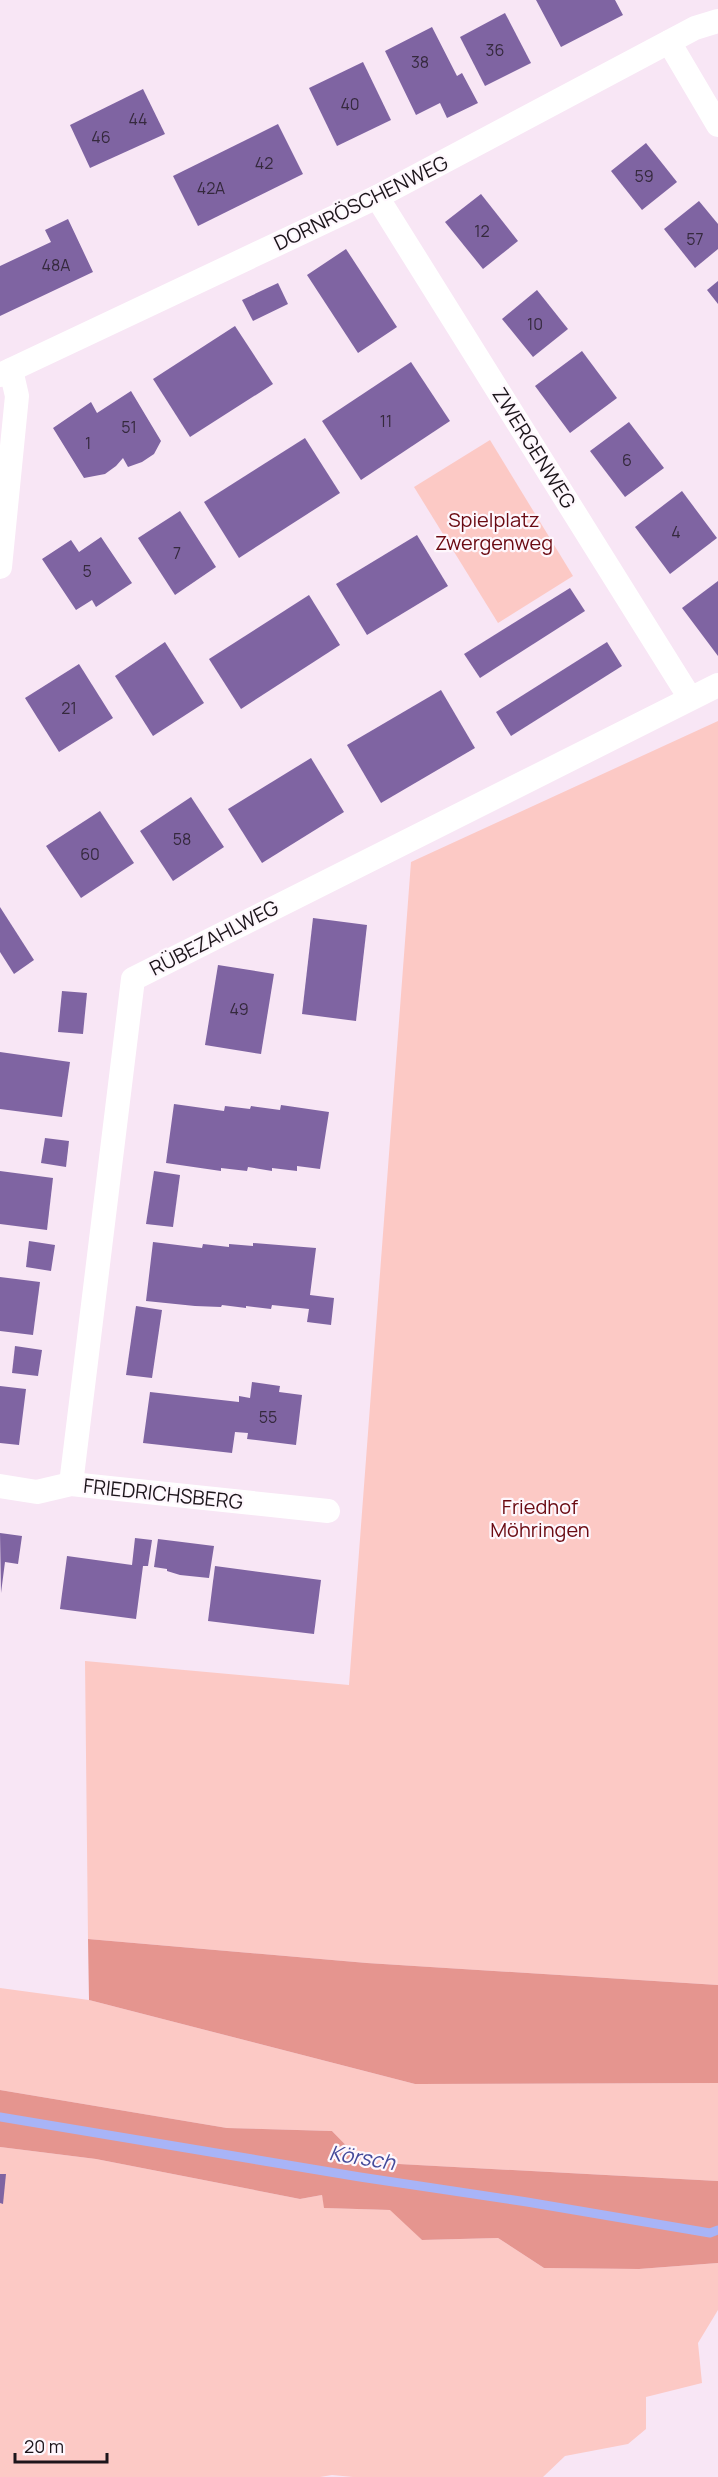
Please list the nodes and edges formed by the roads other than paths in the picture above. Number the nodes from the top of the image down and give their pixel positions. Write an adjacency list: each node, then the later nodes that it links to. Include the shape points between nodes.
1 (718, 21): 2 (street, DORNRÖSCHENWEG)
2 (669, 42): 3 (street); 4 (street, DORNRÖSCHENWEG)
3 (718, 125)
4 (377, 197): 5 (street, DORNRÖSCHENWEG); 8 (street, ZWERGENWEG)
5 (5, 373): 6 (street, via 17,396)
6 (0, 567)
7 (718, 686): 8 (street, RÜBEZAHLWEG)
8 (690, 698): 9 (street, RÜBEZAHLWEG, via 133,978)
9 (71, 1484): 10 (street, FRIEDRICHSBERG, via 37,1492); 11 (street, FRIEDRICHSBERG)
10 (0, 1486)
11 (328, 1511)

